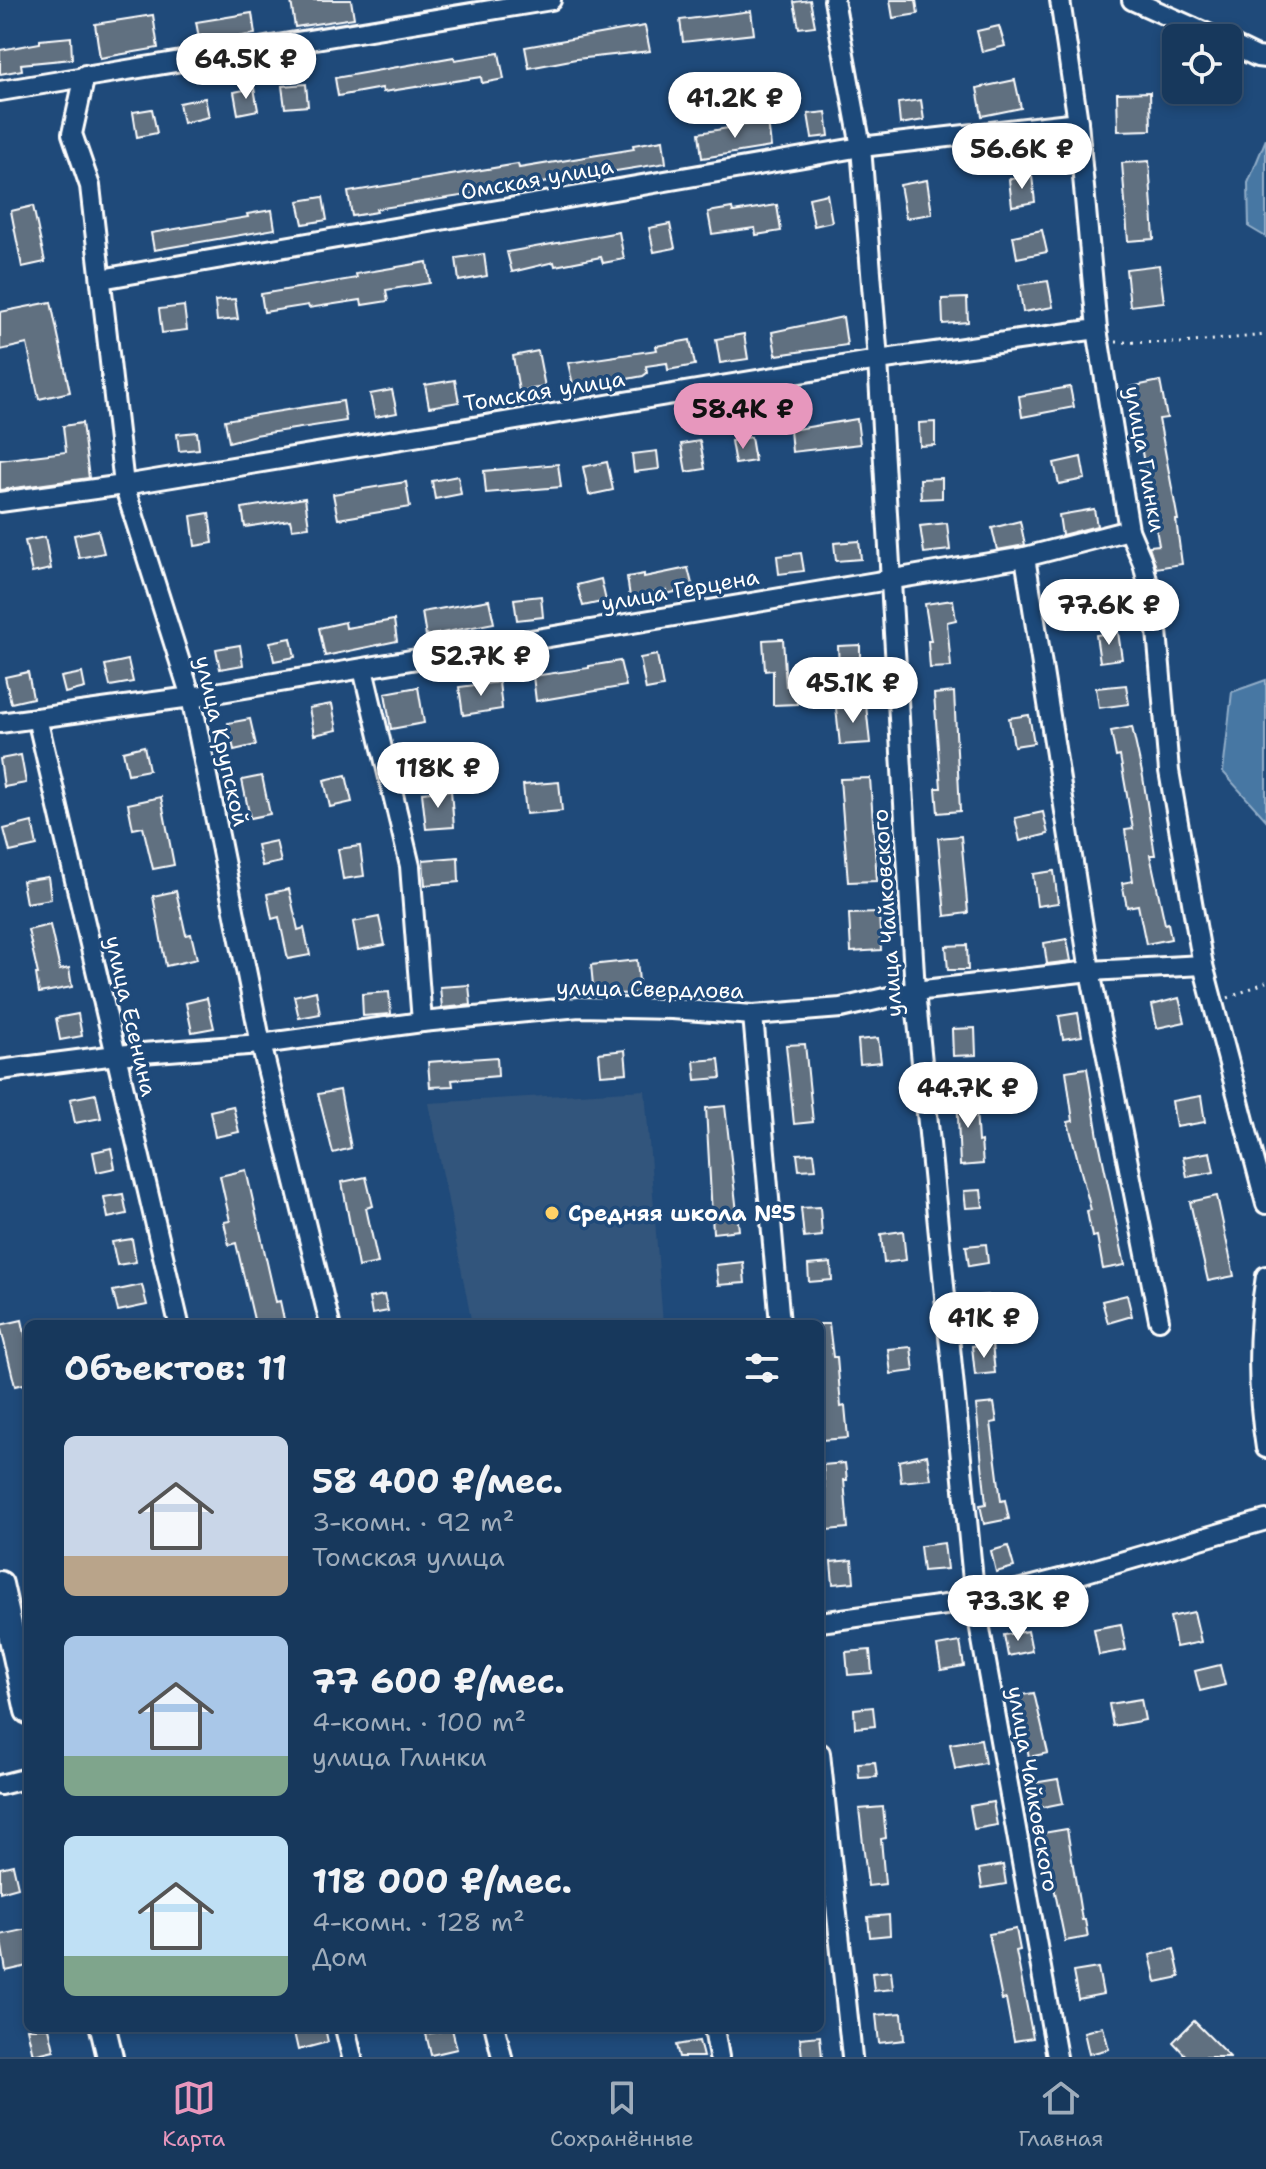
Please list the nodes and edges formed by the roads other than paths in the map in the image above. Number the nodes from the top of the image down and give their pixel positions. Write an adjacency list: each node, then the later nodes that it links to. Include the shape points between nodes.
1 (551, 0): 9 (street)
2 (834, 0): 12 (street, улица Чайковского)
3 (1060, 0): 11 (street, улица Глинки)
4 (1132, 0): 5 (street)
5 (1158, 5): 6 (street)
6 (1192, 24)
7 (1242, 50): 8 (street)
8 (1266, 58)
9 (85, 75): 10 (street); 13 (street, улица Крупской, via 72,134 90,186)
10 (0, 91)
11 (1078, 122): 12 (street, Омская улица); 14 (street, улица Глинки)
12 (861, 147): 13 (street, Омская улица); 15 (street, улица Чайковского)
13 (101, 279): 16 (street, улица Крупской)
14 (1098, 335): 15 (street, Томская улица); 18 (street, улица Глинки)
15 (878, 360): 16 (street, Томская улица); 20 (street, улица Чайковского)
16 (124, 485): 17 (street, Томская улица); 22 (street, улица Крупской)
17 (0, 502)
18 (1129, 530): 19 (street, улица Герцена); 25 (street, улица Глинки, via 1156,619 1169,771)
19 (1025, 557): 20 (street, улица Герцена); 26 (street)
20 (891, 578): 21 (street, улица Герцена); 27 (street, улица Чайковского)
21 (363, 669): 22 (street, улица Герцена); 29 (street, via 410,866)
22 (191, 697): 23 (street, улица Герцена); 30 (street, улица Крупской)
23 (37, 718): 24 (street, улица Герцена); 31 (street, улица Есенина)
24 (0, 723)
25 (1203, 965): 26 (street, улица Свердлова); 33 (street, улица Глинки)
26 (1090, 971): 27 (street, улица Свердлова); 38 (street)
27 (915, 991): 28 (street, улица Свердлова, via 841,1008); 42 (street, улица Чайковского)
28 (753, 1015): 29 (street, улица Свердлова, via 579,1007); 37 (street)
29 (422, 1022): 30 (street, улица Свердлова)
30 (261, 1044): 31 (street, улица Свердлова); 36 (street, улица Крупской)
31 (116, 1055): 32 (street, улица Свердлова); 35 (street, улица Есенина)
32 (0, 1070)
33 (1266, 1204)
34 (1266, 1276): 39 (street, via 1260,1408)
35 (178, 1320)
36 (329, 1320)
37 (780, 1320)
38 (1159, 1320)
39 (1266, 1448)
40 (1266, 1520): 42 (street)
41 (0, 1584): 44 (main road)
42 (975, 1601): 43 (street); 57 (street, улица Чайковского)
43 (824, 1621)
44 (24, 1693)
45 (24, 1779): 46 (street)
46 (0, 1785)
47 (824, 1791): 56 (street)
48 (104, 2032): 52 (main road)
49 (346, 2032): 53 (street)
50 (496, 2032): 54 (street)
51 (715, 2032): 55 (street)
52 (110, 2057)
53 (352, 2057)
54 (502, 2057)
55 (719, 2057)
56 (852, 2057)
57 (1057, 2057)

